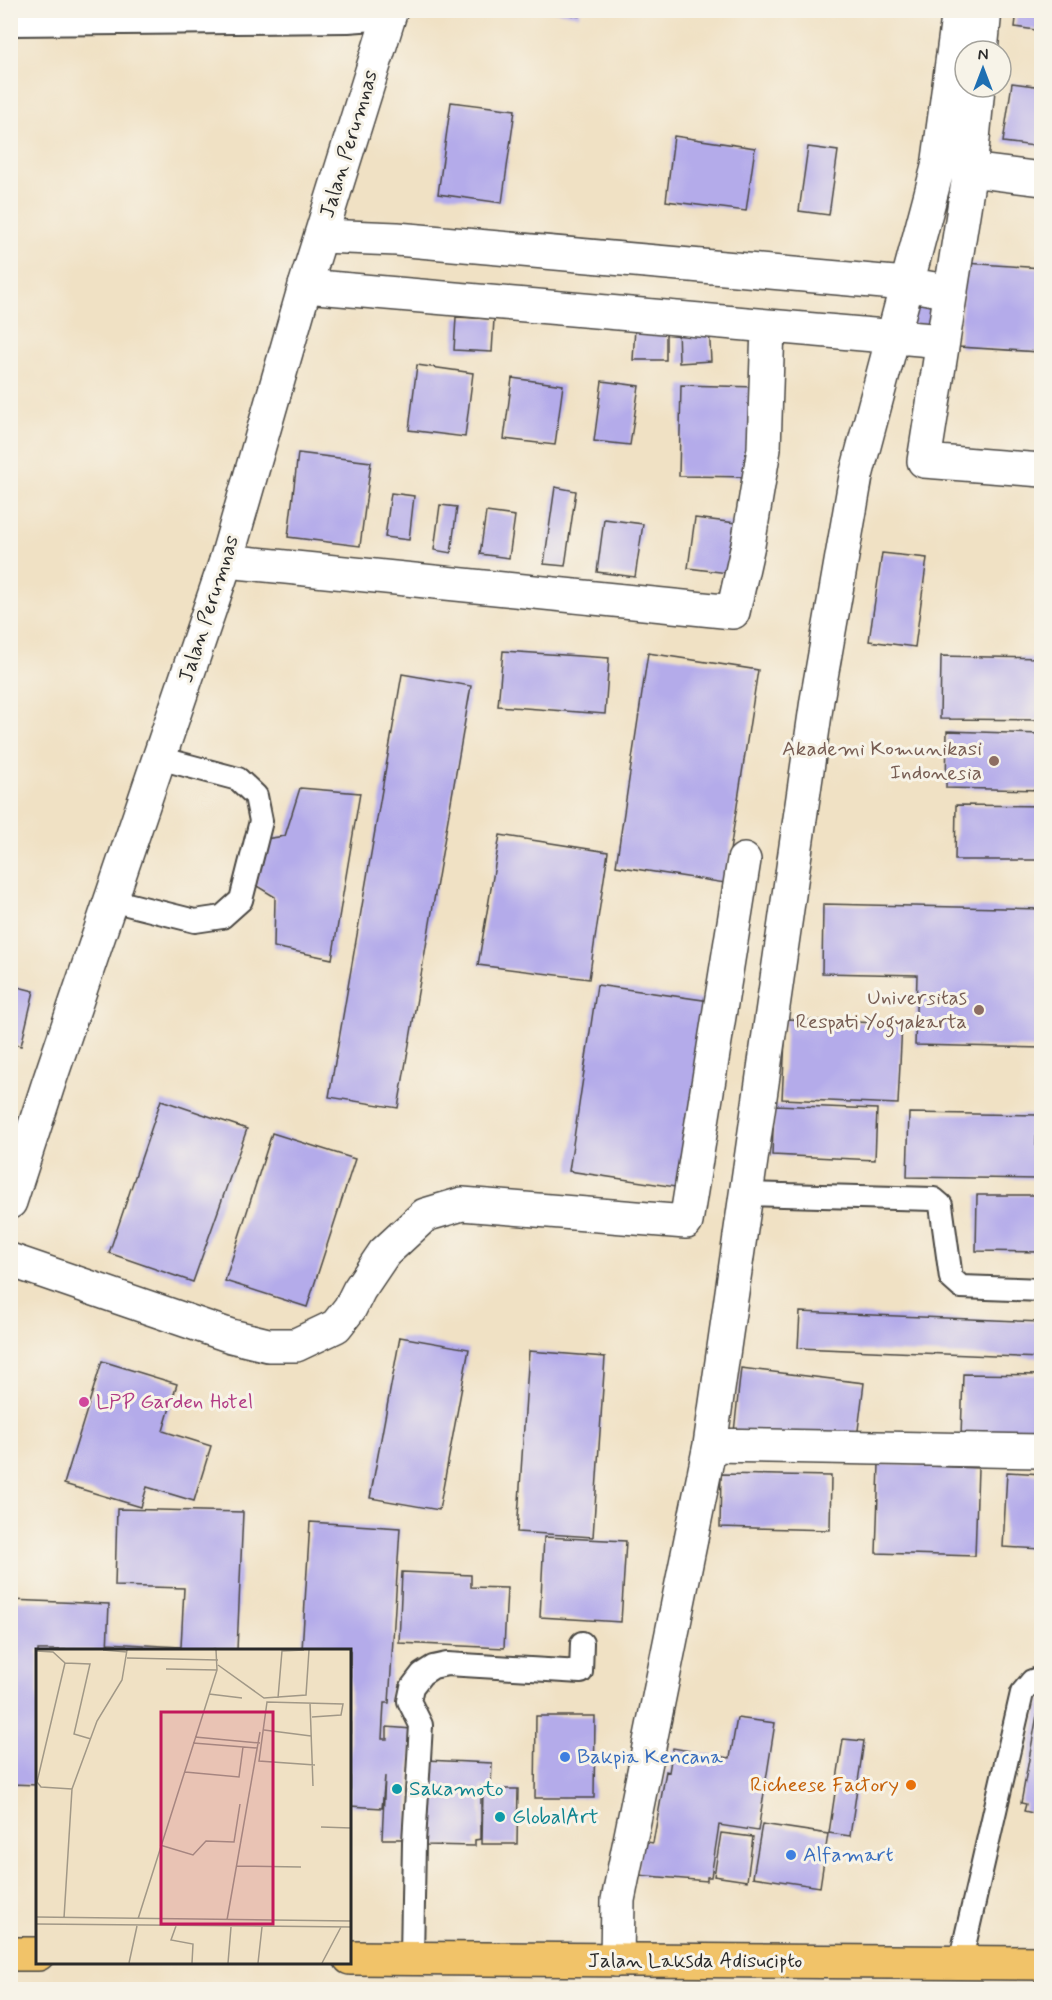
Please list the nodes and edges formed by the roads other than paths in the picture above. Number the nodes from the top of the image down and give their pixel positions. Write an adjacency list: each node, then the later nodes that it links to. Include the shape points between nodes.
1 (959, 10): 10 (street, via 938,167)
2 (985, 10): 5 (street)
3 (389, 14): 4 (lane, via 348,21); 9 (street, Jalan Perumnas)
4 (10, 24)
5 (982, 39)
6 (977, 99): 7 (street)
7 (970, 170): 8 (street); 12 (street)
8 (1041, 179)
9 (321, 236): 10 (street, via 397,239); 11 (street, Jalan Perumnas)
10 (906, 284): 12 (street); 14 (street)
11 (305, 286): 13 (street); 17 (street, Jalan Perumnas)
12 (951, 292): 15 (street)
13 (768, 326): 14 (street); 17 (street, via 764,449 733,612)
14 (892, 338): 15 (street); 21 (street, via 856,476 817,700)
15 (943, 341): 16 (street, via 924,461)
16 (1041, 470)
17 (226, 561): 18 (street, Jalan Perumnas)
18 (159, 758): 20 (street, Jalan Perumnas); 20 (lane, via 238,779 256,796 261,821 241,900 222,917 195,921)
19 (744, 860): 23 (street, via 686,1222 462,1204 425,1215 384,1253 336,1326 296,1345 268,1346 231,1336)
20 (111, 900): 22 (street, Jalan Perumnas)
21 (747, 1194): 24 (lane, via 934,1200 941,1205 951,1278 955,1283 961,1287); 25 (street)
22 (10, 1202)
23 (10, 1260)
24 (1041, 1290)
25 (710, 1445): 26 (street); 33 (street, via 618,1900)
26 (1041, 1451)
27 (582, 1643): 32 (lane, via 581,1672 447,1664 422,1674 412,1687 409,1701 421,1725)
28 (1041, 1678): 34 (lane, via 1032,1681 1022,1693)
29 (10, 1954): 30 (main road)
30 (36, 1954)
31 (351, 1958): 32 (main road, Jalan Laksda Adisucipto)
32 (412, 1958): 33 (main road, Jalan Laksda Adisucipto)
33 (617, 1960): 34 (main road, Jalan Laksda Adisucipto)
34 (976, 1972): 35 (main road, Jalan Laksda Adisucipto)
35 (1041, 1972)

